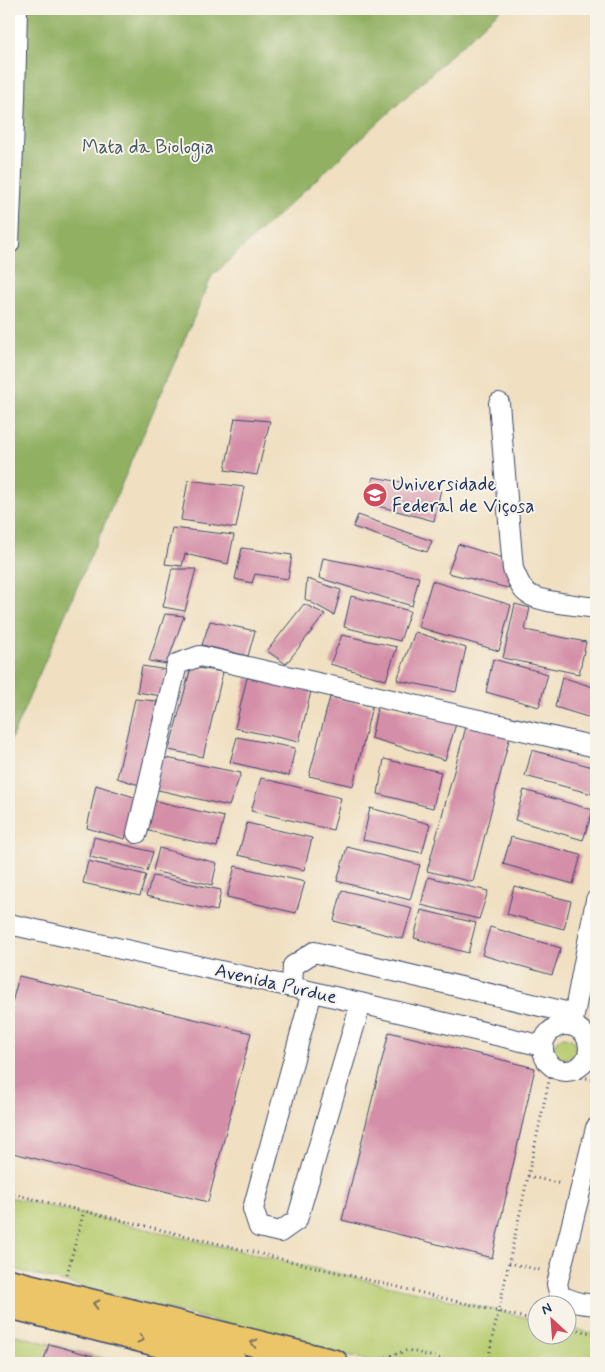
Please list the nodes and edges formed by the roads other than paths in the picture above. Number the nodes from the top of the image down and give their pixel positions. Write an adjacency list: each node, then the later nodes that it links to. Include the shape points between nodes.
1 (17, 9): 2 (street)
2 (9, 244)
3 (499, 403): 4 (street, via 513,569 519,583 526,593 539,599)
4 (596, 608)
5 (596, 747): 6 (street, via 200,656 177,664)
6 (137, 833)
7 (596, 900): 12 (street)
8 (9, 924): 9 (street, Avenida Purdue)
9 (292, 987): 10 (street, Avenida Purdue); 12 (street, via 293,966 314,952)
10 (312, 992): 11 (street, Avenida Purdue); 11 (street, via 253,1209 260,1227 280,1232 297,1220)
11 (361, 1003): 13 (street, Avenida Purdue)
12 (573, 1020): 13 (street, via 552,1030); 14 (street, via 586,1037)
13 (543, 1046): 14 (street, via 544,1056 552,1069 573,1070)
14 (592, 1057)
15 (596, 1128): 17 (street, via 557,1284 560,1296 579,1303)
16 (9, 1282): 20 (main road, one-way to 16)
17 (596, 1304)
18 (9, 1305): 19 (main road, one-way to 19)
19 (234, 1363)
20 (335, 1363)

